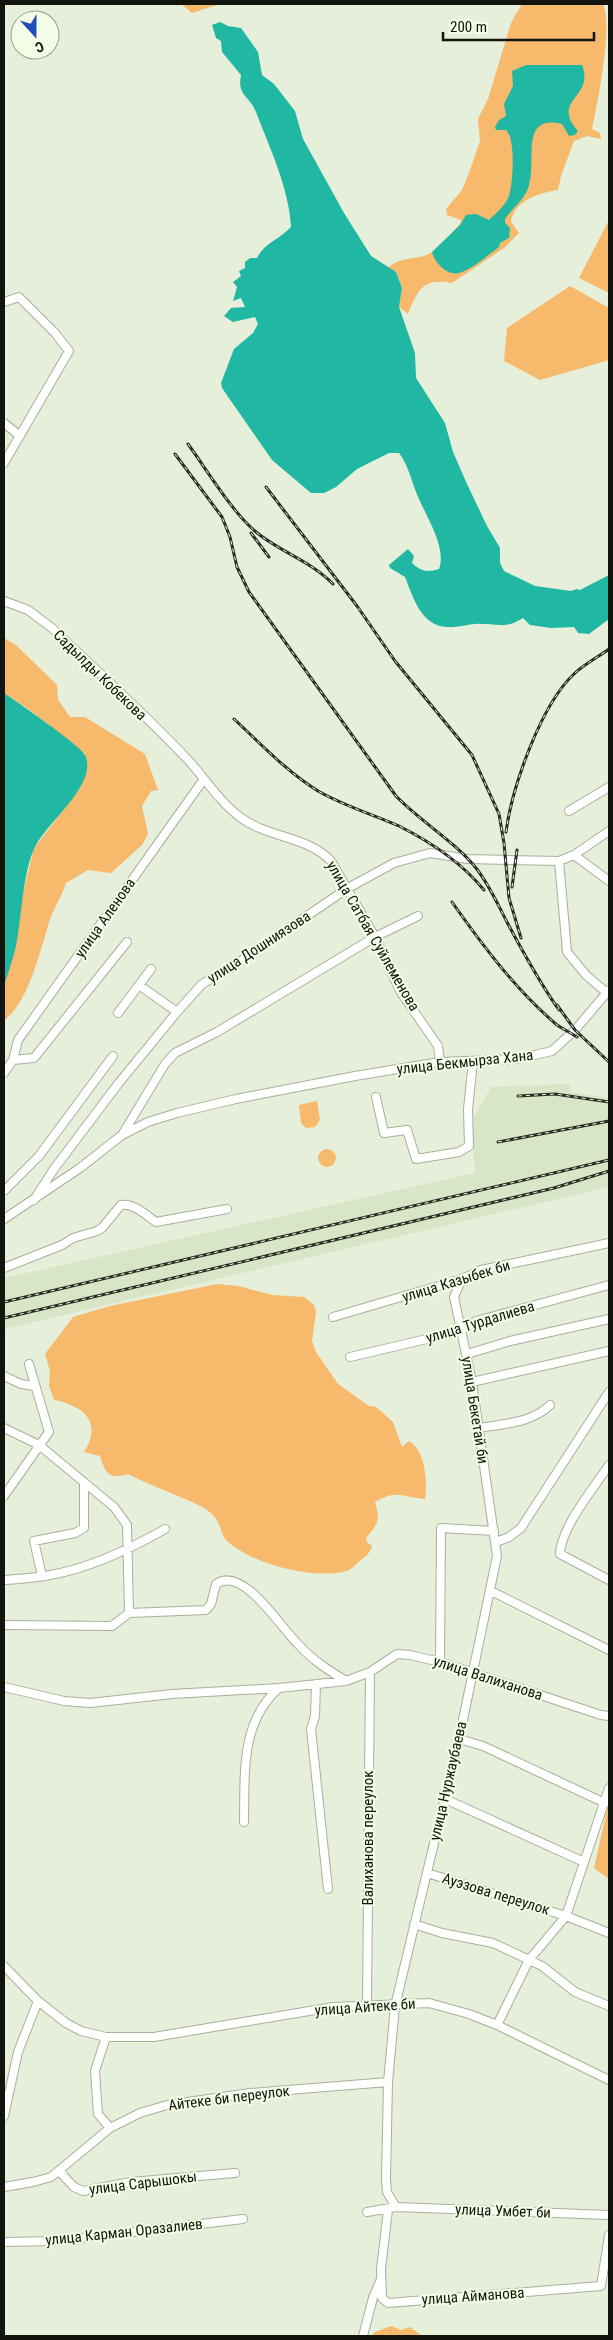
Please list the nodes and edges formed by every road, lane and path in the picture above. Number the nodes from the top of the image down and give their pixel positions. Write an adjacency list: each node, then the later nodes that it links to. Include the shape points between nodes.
1 (4, 302): 3 (street, via 19,297 69,351)
2 (4, 423): 3 (street)
3 (20, 436): 4 (street)
4 (4, 463)
5 (4, 601): 6 (street, Садылды Кобекова, via 28,610 52,628)
6 (189, 761): 7 (street, улица Сатбая Суйлеменова)
7 (204, 779): 14 (street, улица Сатбая Суйлеменова, via 246,821 324,853); 24 (street, улица Аленова, via 18,1040)
8 (609, 787): 9 (street)
9 (569, 811)
10 (609, 831): 11 (street, улица Дошниязова)
11 (574, 855): 12 (street, улица Дошниязова); 13 (street)
12 (559, 861): 14 (street, улица Дошниязова, via 468,859 430,853 394,863); 20 (street, via 567,952 586,975)
13 (609, 881)
14 (348, 888): 16 (street, улица Сатбая Суйлеменова); 22 (street, улица Дошниязова, via 202,984)
15 (418, 916): 16 (street)
16 (375, 937): 26 (street, улица Сатбая Суйлеменова, via 400,991 438,1046); 29 (street, via 217,1032 175,1053)
17 (126, 942): 24 (street, улица Аленова, via 34,1058)
18 (151, 969): 19 (street)
19 (139, 985): 21 (street); 22 (street)
20 (608, 992): 25 (street, улица Бекмырза Хана, via 552,1051 517,1059)
21 (118, 1012)
22 (177, 1012): 31 (street, улица Дошниязова, via 118,1084)
23 (113, 1056): 30 (street, via 39,1156)
24 (13, 1060): 27 (street, улица Аленова)
25 (473, 1061): 26 (street, улица Бекмырза Хана); 28 (street, via 468,1109 469,1146 459,1152 416,1159 407,1130 384,1133)
26 (440, 1062): 29 (street, улица Бекмырза Хана, via 236,1099 148,1122)
27 (4, 1073)
28 (376, 1097)
29 (122, 1135): 31 (street)
30 (4, 1191)
31 (34, 1200): 33 (street)
32 (227, 1209): 35 (street, via 156,1222 134,1207 122,1205 97,1231)
33 (4, 1219)
34 (609, 1243): 36 (street, улица Казыбек би, via 481,1270)
35 (4, 1268)
36 (462, 1280): 38 (street, улица Казыбек би); 40 (street, улица Бекетай би, via 454,1297)
37 (609, 1286): 40 (street, улица Турдалиева, via 476,1321)
38 (333, 1317)
39 (609, 1319): 42 (street)
40 (462, 1331): 42 (street, улица Бекетай би); 43 (street, улица Турдалиева)
41 (609, 1351): 46 (street)
42 (467, 1354): 46 (street, улица Бекетай би)
43 (350, 1357)
44 (29, 1364): 47 (street)
45 (4, 1376): 47 (street)
46 (472, 1382): 51 (street, улица Бекетай би)
47 (34, 1386): 52 (street, via 49,1432)
48 (609, 1392): 58 (street, via 521,1528)
49 (550, 1405): 51 (street, via 541,1414 526,1419)
50 (4, 1428): 52 (street)
51 (479, 1428): 57 (street, улица Бекетай би)
52 (39, 1445): 54 (street); 55 (street)
53 (609, 1465): 62 (street, via 572,1521 560,1554)
54 (84, 1484): 59 (street, via 114,1507 128,1525); 60 (street, via 84,1528 75,1533 34,1541)
55 (4, 1496)
56 (165, 1529): 59 (street)
57 (494, 1531): 58 (street, улица Бекетай би); 67 (street, via 441,1528)
58 (496, 1542): 63 (street, улица Нуржаубаева)
59 (129, 1549): 60 (street, via 77,1569); 64 (street)
60 (42, 1576): 61 (street)
61 (4, 1580)
62 (609, 1580)
63 (491, 1591): 66 (street); 69 (street, улица Нуржаубаева)
64 (129, 1614): 65 (street, via 112,1626); 70 (street, via 206,1610 211,1604 216,1584 229,1579 243,1586 270,1611 296,1643)
65 (4, 1625)
66 (609, 1650)
67 (440, 1662): 68 (street, улица Валиханова, via 397,1654); 69 (street, улица Валиханова)
68 (370, 1672): 70 (street, улица Валиханова); 89 (street, Валиханова переулок)
69 (473, 1673): 74 (street, улица Валиханова); 75 (street, улица Нуржаубаева)
70 (346, 1681): 71 (street, улица Валиханова)
71 (316, 1684): 73 (street, улица Валиханова); 82 (street, via 315,1716 310,1729)
72 (4, 1687): 73 (street, улица Валиханова, via 64,1701 90,1703)
73 (279, 1688): 79 (street, via 266,1699 250,1730)
74 (609, 1716)
75 (459, 1739): 77 (street, улица Нуржаубаева); 78 (street, via 483,1746)
76 (609, 1788): 78 (street)
77 (445, 1799): 80 (street); 81 (street, улица Нуржаубаева)
78 (605, 1803): 80 (street)
79 (244, 1822)
80 (584, 1862): 83 (street)
81 (426, 1873): 83 (street, Ауэзова переулок); 84 (street, улица Нуржаубаева)
82 (328, 1889)
83 (566, 1916): 85 (street, Ауэзова переулок); 86 (street)
84 (414, 1924): 86 (street, via 493,1943); 90 (street, улица Нуржаубаева)
85 (609, 1933)
86 (529, 1960): 91 (street, via 575,1992); 92 (street)
87 (4, 1966): 88 (street, улица Айтеке би)
88 (38, 2001): 93 (street, улица Айтеке би, via 81,2031); 96 (street, via 18,2052)
89 (367, 2005): 90 (street, улица Айтеке би); 93 (street, улица Айтеке би, via 333,2007 154,2036)
90 (395, 2006): 92 (street, улица Айтеке би, via 428,2003); 95 (street, улица Нуржаубаева)
91 (609, 2006)
92 (497, 2025): 94 (street, улица Айтеке би)
93 (106, 2037): 97 (street, via 95,2071 98,2114)
94 (609, 2080)
95 (388, 2082): 97 (street, Айтеке би переулок, via 194,2100 140,2113); 101 (street, улица Нуржаубаева, via 386,2179)
96 (4, 2116)
97 (110, 2128): 98 (street, Айтеке би переулок)
98 (59, 2171): 99 (street, улица Сарышокы, via 74,2187 83,2191 132,2182); 100 (street, Айтеке би переулок, via 41,2181)
99 (235, 2173)
100 (4, 2186)
101 (392, 2208): 102 (street, улица Умбет би); 103 (street, улица Умбет би); 107 (street, улица Айманова)
102 (367, 2212)
103 (609, 2215)
104 (243, 2219): 106 (street, улица Карман Оразалиев, via 56,2241)
105 (609, 2235): 107 (street, улица Айманова, via 601,2286 388,2303 382,2298)
106 (4, 2242)
107 (381, 2278): 108 (street)
108 (363, 2336)

